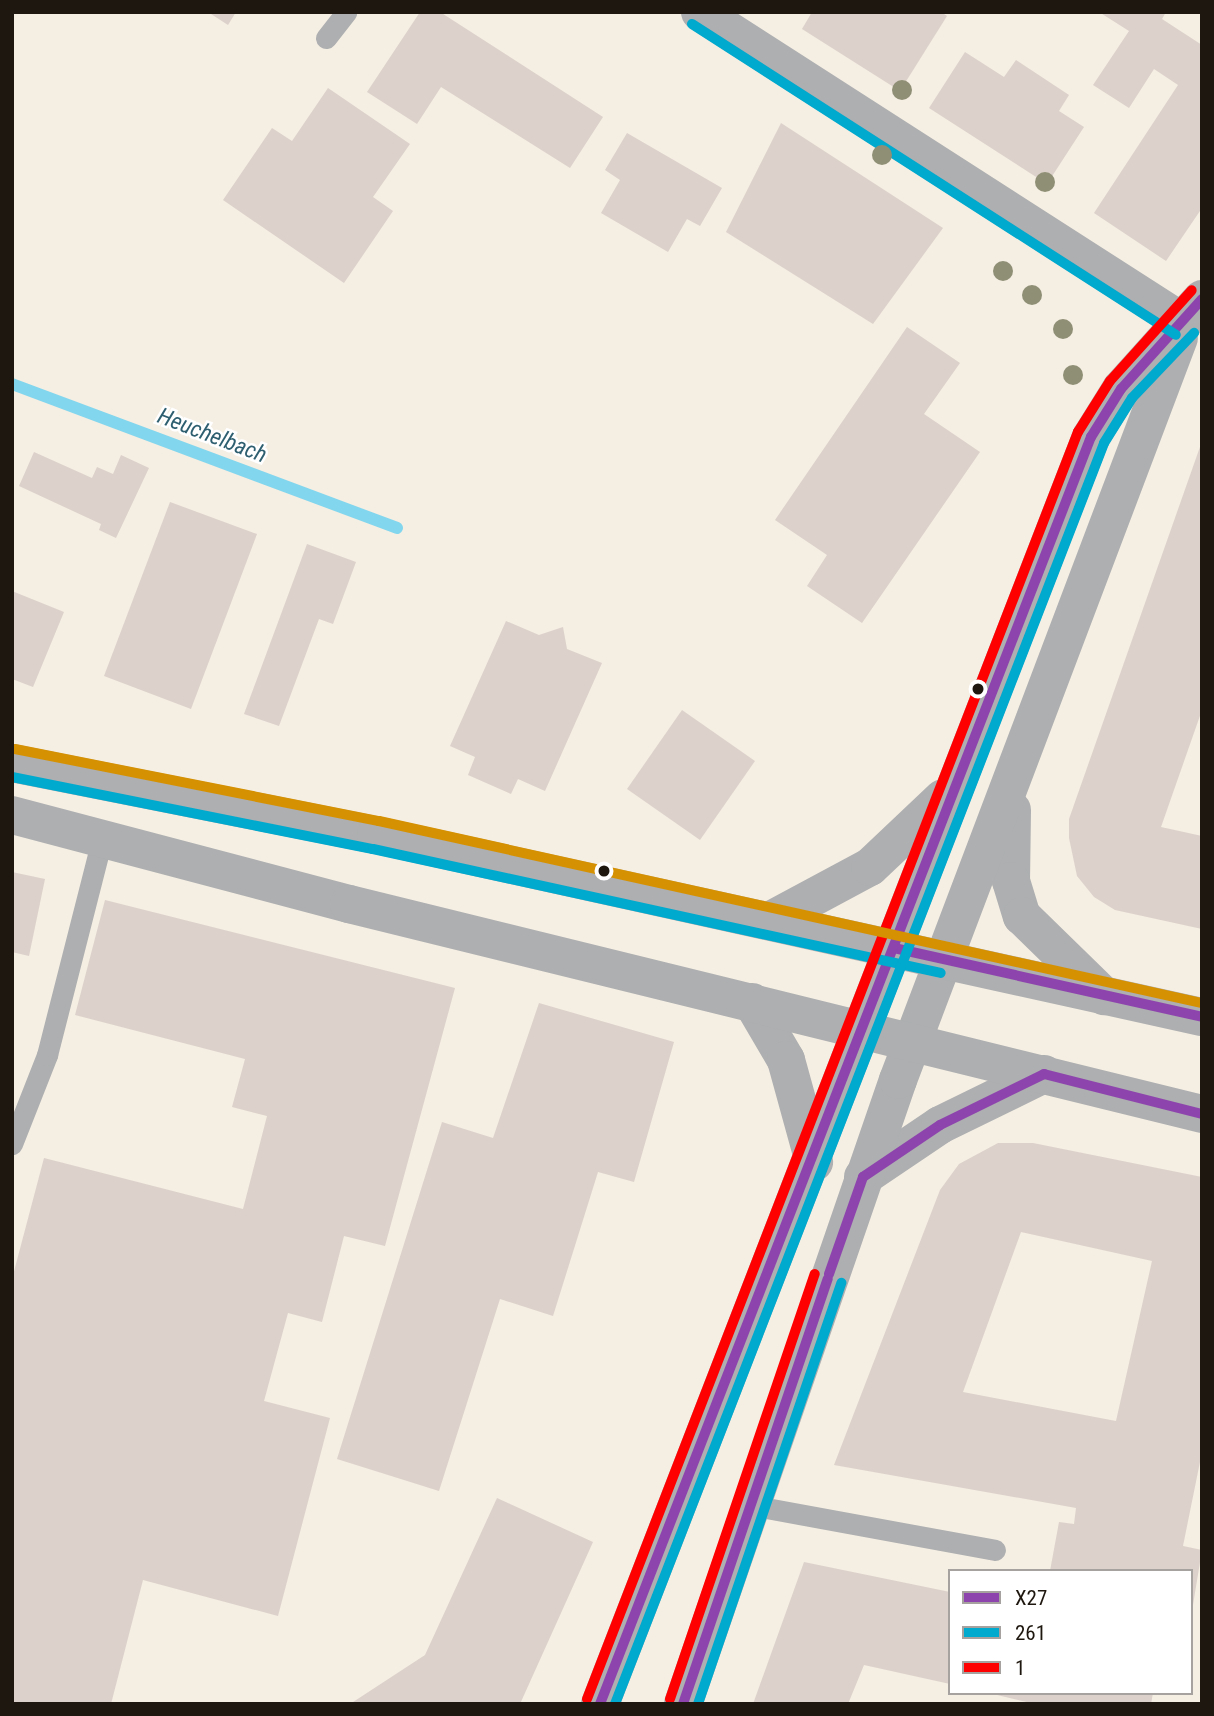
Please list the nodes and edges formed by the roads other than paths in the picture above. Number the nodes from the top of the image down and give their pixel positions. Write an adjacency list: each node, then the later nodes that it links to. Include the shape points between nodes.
1 (346, 12): 3 (lane)
2 (700, 12): 4 (street)
3 (326, 38)
4 (1193, 311): 6 (street, via 1121,389 1091,437); 7 (street)
5 (12, 763): 10 (street)
6 (956, 783): 10 (street, via 870,867); 11 (street)
7 (1012, 789): 12 (street); 13 (street, via 1011,881 1022,916)
8 (12, 815): 9 (street)
9 (102, 839): 14 (street); 20 (lane, via 47,1055)
10 (771, 920): 11 (street)
11 (894, 948): 12 (street); 16 (street)
12 (944, 959): 13 (street); 17 (street)
13 (1104, 996): 15 (street)
14 (752, 1002): 16 (street); 21 (street, via 786,1060)
15 (1202, 1017)
16 (864, 1029): 17 (street); 21 (street)
17 (914, 1041): 18 (street); 22 (street)
18 (1044, 1074): 19 (street); 22 (street, via 940,1125)
19 (1202, 1114)
20 (12, 1144)
21 (814, 1162): 25 (street)
22 (863, 1177): 23 (street)
23 (750, 1505): 24 (lane); 26 (street)
24 (995, 1550)
25 (600, 1704)
26 (683, 1704)

